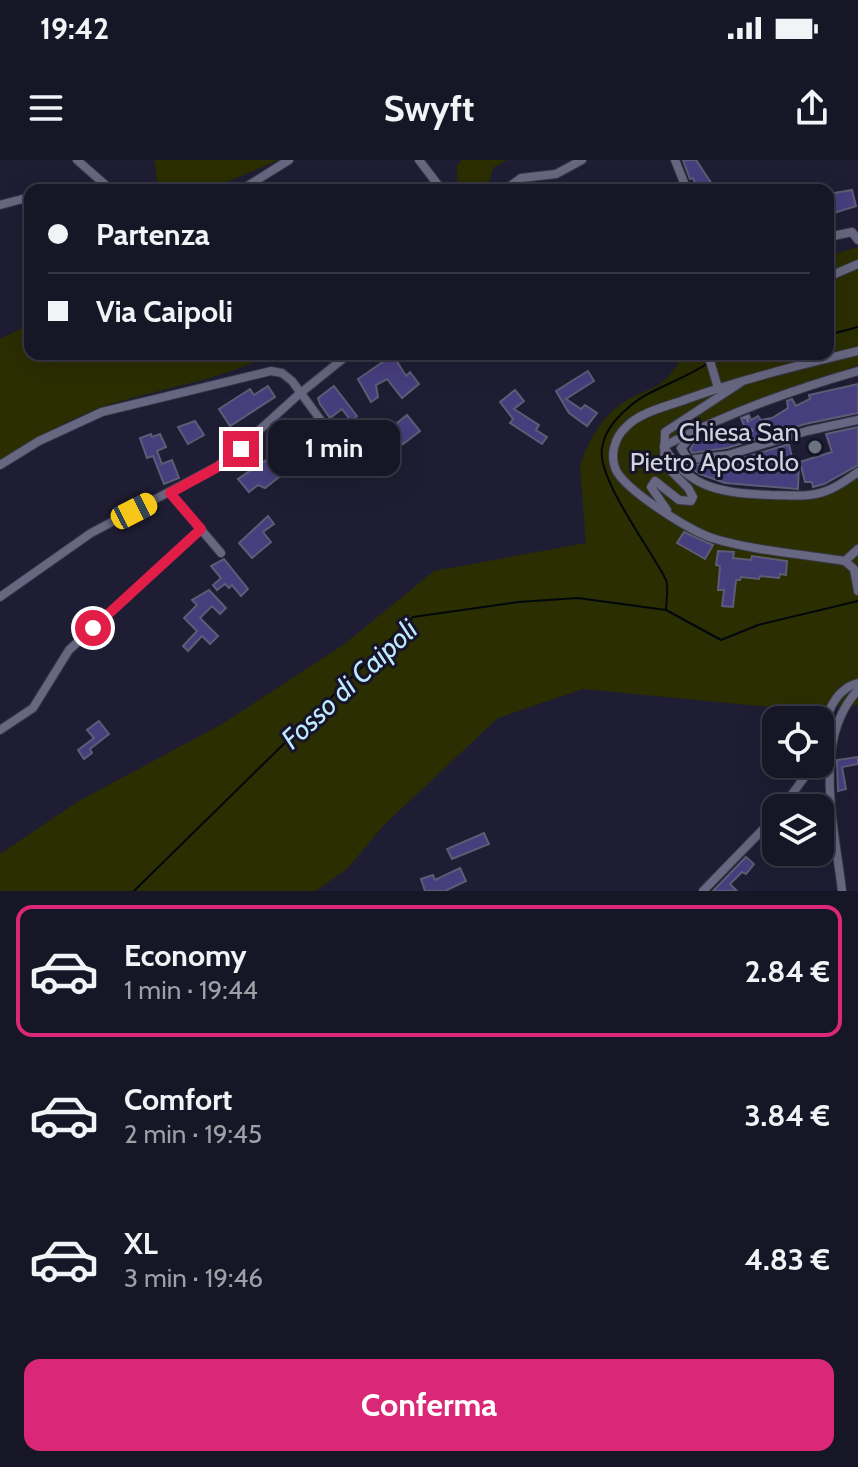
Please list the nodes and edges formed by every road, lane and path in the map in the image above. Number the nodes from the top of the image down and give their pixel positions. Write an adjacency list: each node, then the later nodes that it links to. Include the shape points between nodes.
1 (77, 160): 6 (street)
2 (289, 160): 7 (street)
3 (419, 160): 8 (street)
4 (582, 160): 9 (street, via 559,173)
5 (675, 160): 10 (street)
6 (106, 184)
7 (251, 184)
8 (437, 184)
9 (513, 184)
10 (685, 184)
11 (24, 199): 12 (street)
12 (0, 205)
13 (834, 236): 14 (street, via 852,232)
14 (858, 240)
15 (858, 264): 16 (street)
16 (834, 274)
17 (858, 351): 18 (street)
18 (834, 357)
19 (341, 360): 25 (street)
20 (710, 360): 24 (street)
21 (823, 360): 23 (street)
22 (858, 371): 28 (street)
23 (744, 380): 24 (street); 30 (street, via 668,428)
24 (718, 388): 35 (street, via 633,421 616,441 618,472)
25 (301, 392): 31 (street); 32 (street, via 282,373 257,372 102,412); 34 (street, via 222,464)
26 (747, 419): 29 (path, via 750,436)
27 (858, 420): 28 (street, via 728,455 691,458 681,452 684,442)
28 (709, 423): 30 (street)
29 (747, 426)
30 (664, 446): 33 (street, via 683,472 733,494 813,495); 35 (street, via 664,464 693,497 679,500 655,481 651,487)
31 (350, 460)
32 (0, 465)
33 (858, 472)
34 (170, 493): 36 (street); 41 (street, via 91,533)
35 (667, 511): 39 (street, via 720,540)
36 (201, 529): 38 (street); 45 (street, via 69,650 29,711)
37 (858, 549): 39 (street)
38 (221, 553)
39 (845, 561): 40 (street, via 854,569)
40 (858, 591)
41 (0, 597)
42 (858, 683): 44 (street)
43 (858, 690): 48 (street, via 838,717 830,748)
44 (832, 706)
45 (0, 730)
46 (762, 830): 47 (street)
47 (703, 891)
48 (842, 891)

